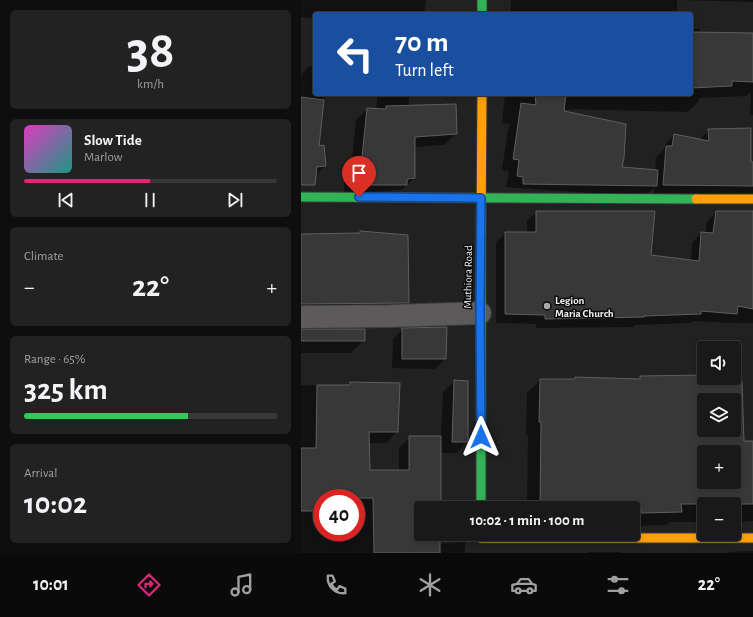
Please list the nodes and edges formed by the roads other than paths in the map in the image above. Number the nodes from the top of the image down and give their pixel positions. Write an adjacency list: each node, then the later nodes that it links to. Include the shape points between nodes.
1 (482, 0): 2 (street)
2 (482, 12)
3 (482, 96): 5 (street, Muthiora Road)
4 (301, 197): 5 (street)
5 (481, 198): 6 (street); 7 (street, Muthiora Road)
6 (753, 199)
7 (480, 313): 8 (street); 9 (street, Muthiora Road)
8 (301, 317)
9 (481, 501)
10 (640, 538): 11 (street)
11 (753, 538)

